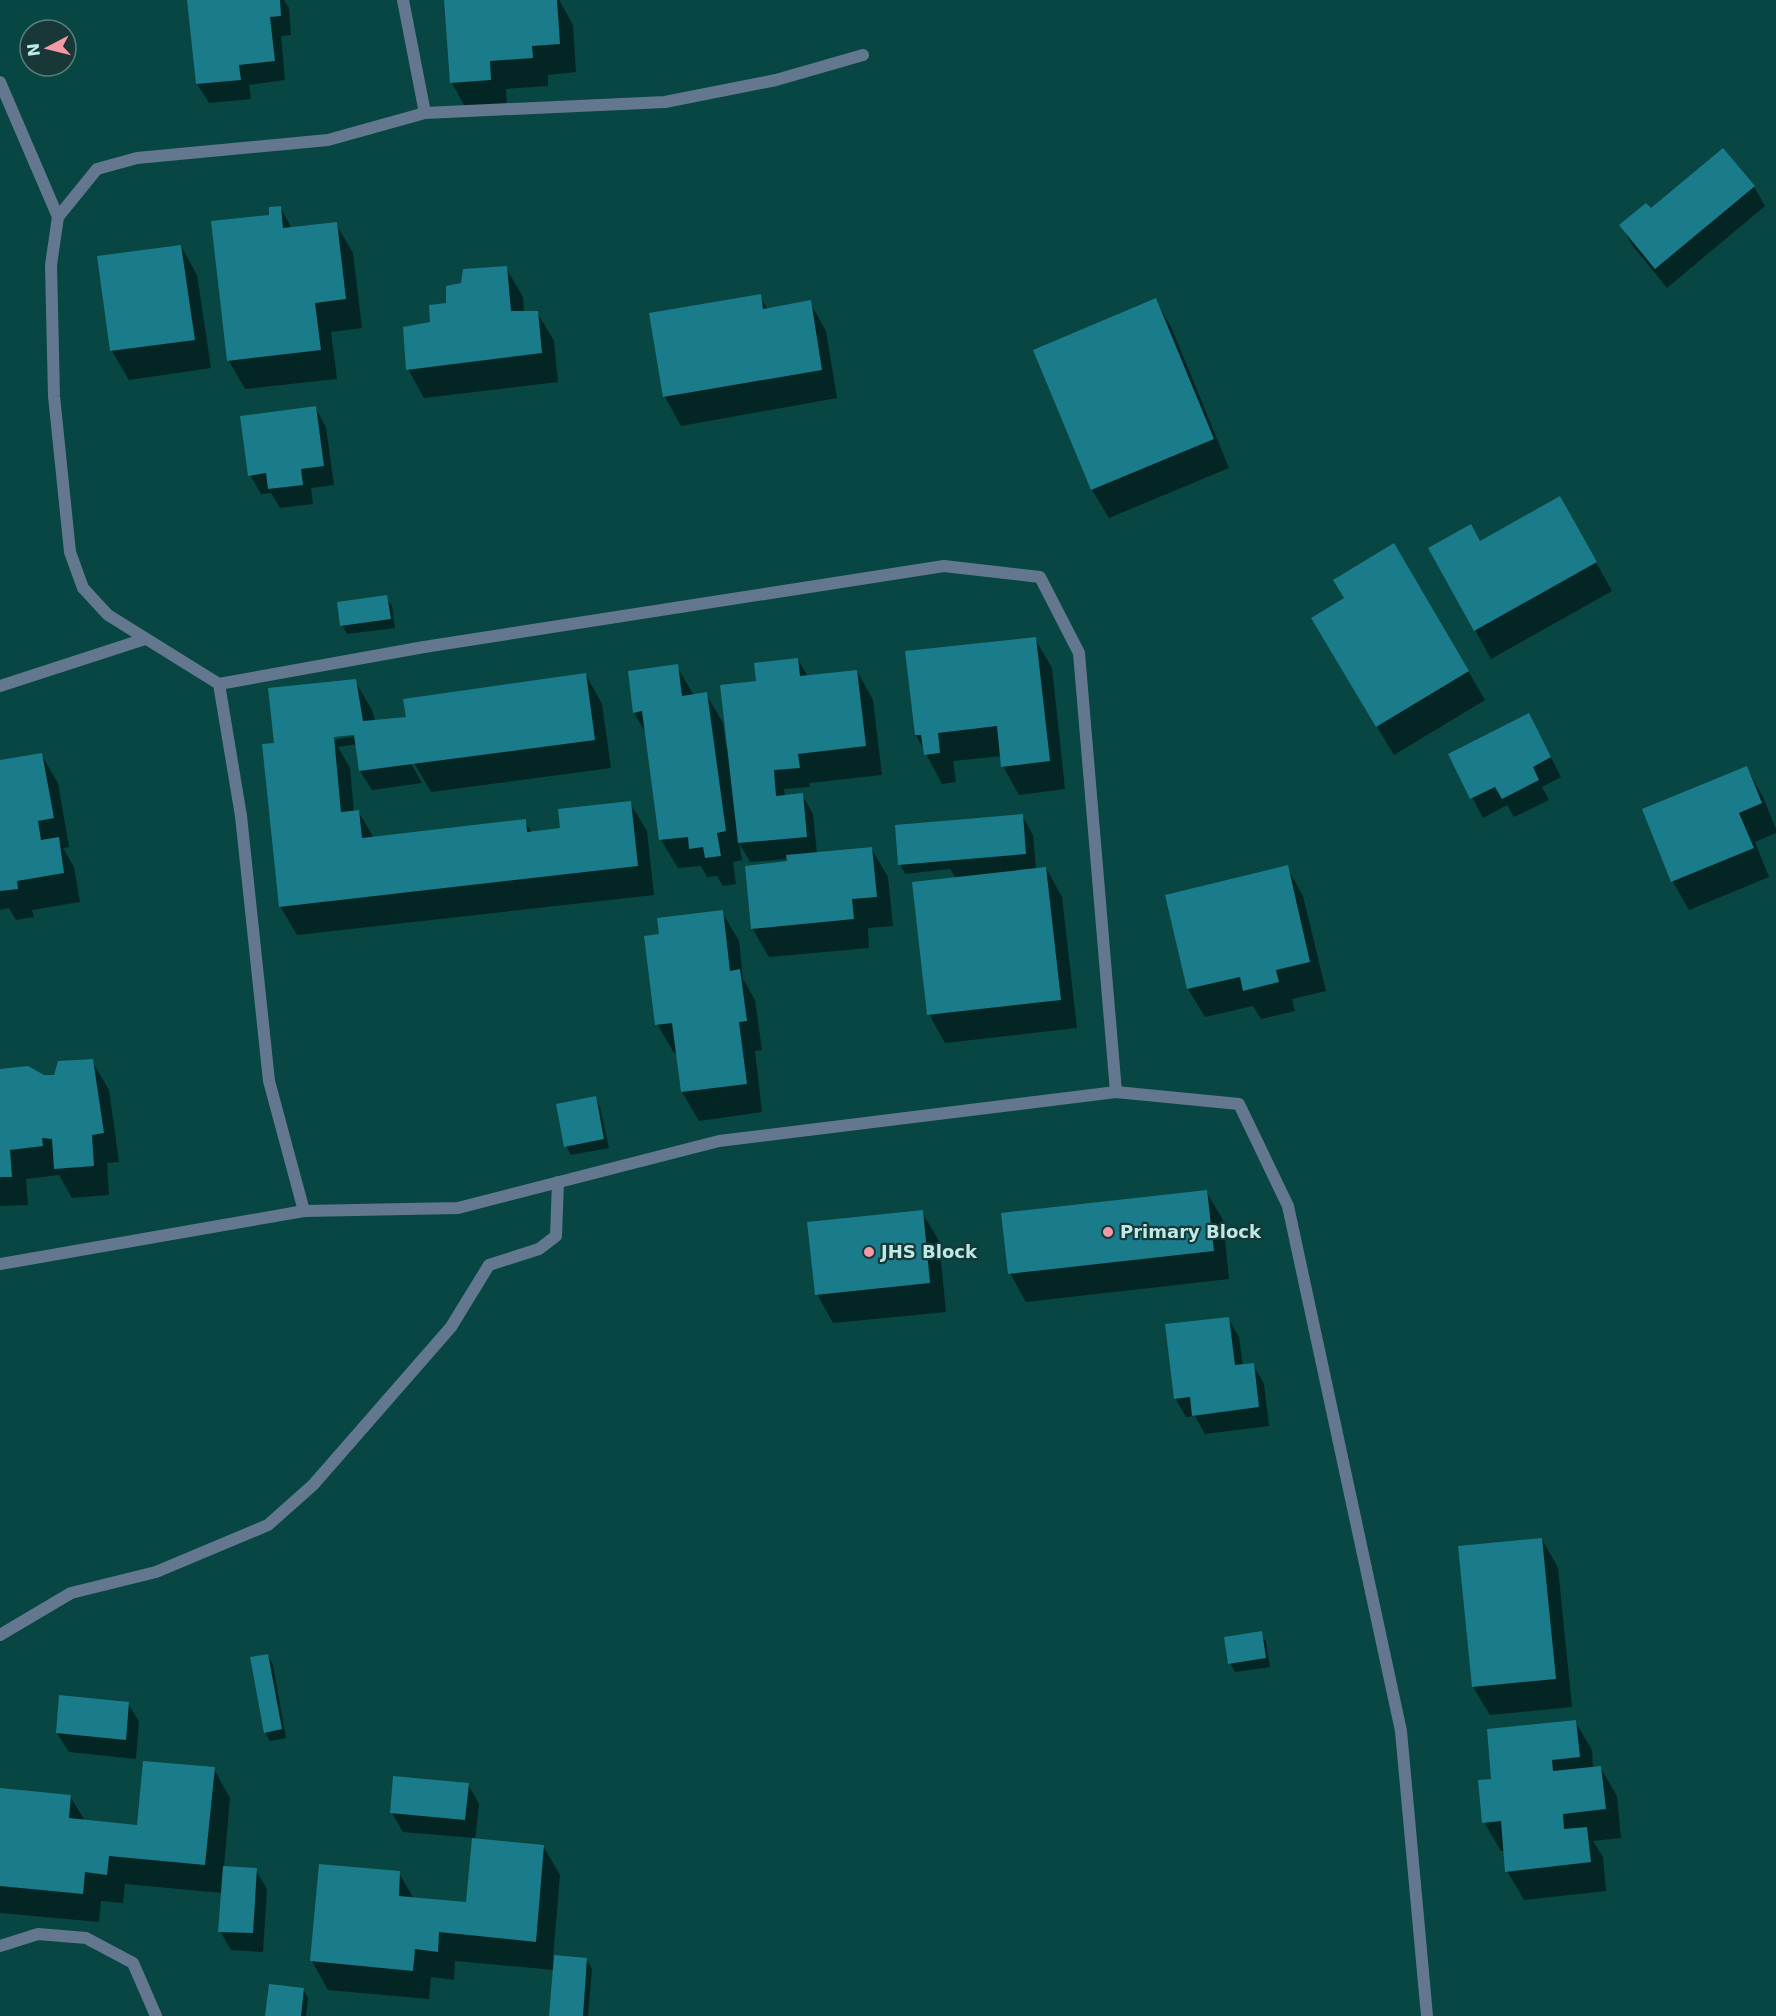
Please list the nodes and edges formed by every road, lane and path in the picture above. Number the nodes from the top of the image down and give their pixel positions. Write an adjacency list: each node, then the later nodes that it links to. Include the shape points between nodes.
1 (403, 0): 4 (street)
2 (863, 55): 4 (street, via 776,80 665,102)
3 (0, 82): 5 (street)
4 (425, 112): 5 (street, via 328,140 137,158 107,166 97,169)
5 (58, 217): 6 (street, via 51,265 54,396 70,552 83,588 108,615)
6 (145, 639): 7 (street); 8 (street)
7 (219, 684): 9 (street, via 436,645 945,566 1040,577 1079,653); 11 (street, via 241,816 269,1081)
8 (0, 686)
9 (1116, 1092): 10 (street, via 719,1141); 16 (street, via 1239,1104 1288,1206 1401,1731)
10 (558, 1182): 11 (street, via 458,1208); 13 (street, via 556,1236 539,1249 489,1266 451,1327 313,1485 268,1525 156,1572 71,1593)
11 (304, 1211): 12 (street)
12 (0, 1264)
13 (0, 1635)
14 (0, 1946): 15 (street, via 38,1934 86,1938 133,1963)
15 (156, 2016)
16 (1427, 2016)

